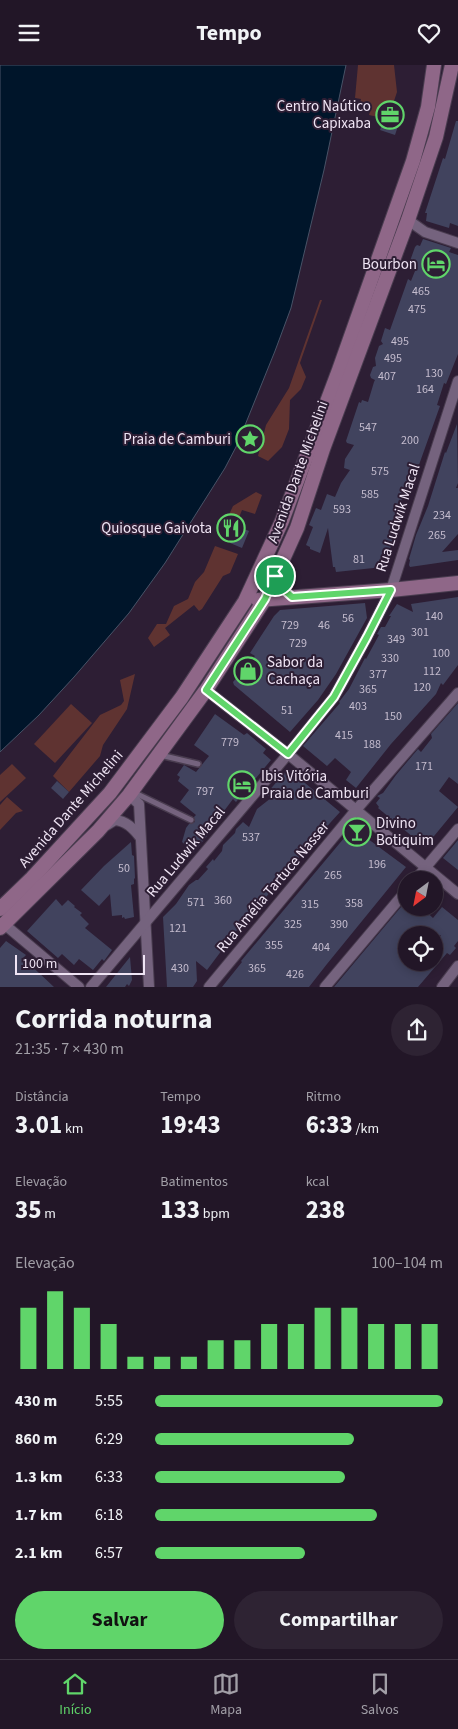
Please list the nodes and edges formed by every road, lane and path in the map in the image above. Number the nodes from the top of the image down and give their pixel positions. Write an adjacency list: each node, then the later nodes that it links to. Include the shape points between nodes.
1 (434, 67): 2 (main road); 11 (main road, Avenida Dante Michelini, via 428,107 410,170 282,521)
2 (452, 68): 3 (main road, Avenida Dante Michelini, via 436,137)
3 (408, 220): 4 (street, via 425,232); 6 (main road, Avenida Dante Michelini, via 323,449 298,528)
4 (458, 243)
5 (458, 381): 8 (street, Rua Ludwik Macal)
6 (275, 576): 9 (main road); 10 (main road, Avenida Dante Michelini)
7 (458, 583): 8 (main road)
8 (391, 590): 9 (main road); 14 (street, Rua Ludwik Macal, via 334,697)
9 (292, 597): 10 (main road)
10 (265, 599): 11 (main road); 12 (main road, Avenida Dante Michelini)
11 (245, 601): 27 (main road, Avenida Dante Michelini, via 182,697 110,793)
12 (206, 690): 14 (street); 15 (main road, Avenida Dante Michelini)
13 (458, 693): 18 (street, Rua Amélia Tartuce Nasser)
14 (288, 754): 18 (street); 28 (street, Rua Ludwik Macal)
15 (159, 755): 16 (lane); 17 (main road, Avenida Dante Michelini)
16 (198, 764)
17 (130, 793): 19 (lane); 21 (main road, Avenida Dante Michelini); 22 (street, via 139,804)
18 (356, 810): 23 (street); 34 (street, Rua Amélia Tartuce Nasser)
19 (191, 820)
20 (458, 829): 23 (street)
21 (98, 831): 22 (street, via 115,819 130,825); 29 (main road, Avenida Dante Michelini)
22 (140, 837): 28 (street)
23 (426, 867): 24 (street); 25 (street)
24 (423, 871)
25 (458, 894)
26 (398, 900): 35 (street)
27 (0, 909)
28 (146, 923): 32 (street, Rua Ludwik Macal); 33 (street)
29 (2, 926): 31 (street)
30 (458, 966): 36 (street)
31 (79, 987)
32 (91, 987)
33 (149, 987)
34 (209, 987)
35 (325, 987)
36 (442, 987)

